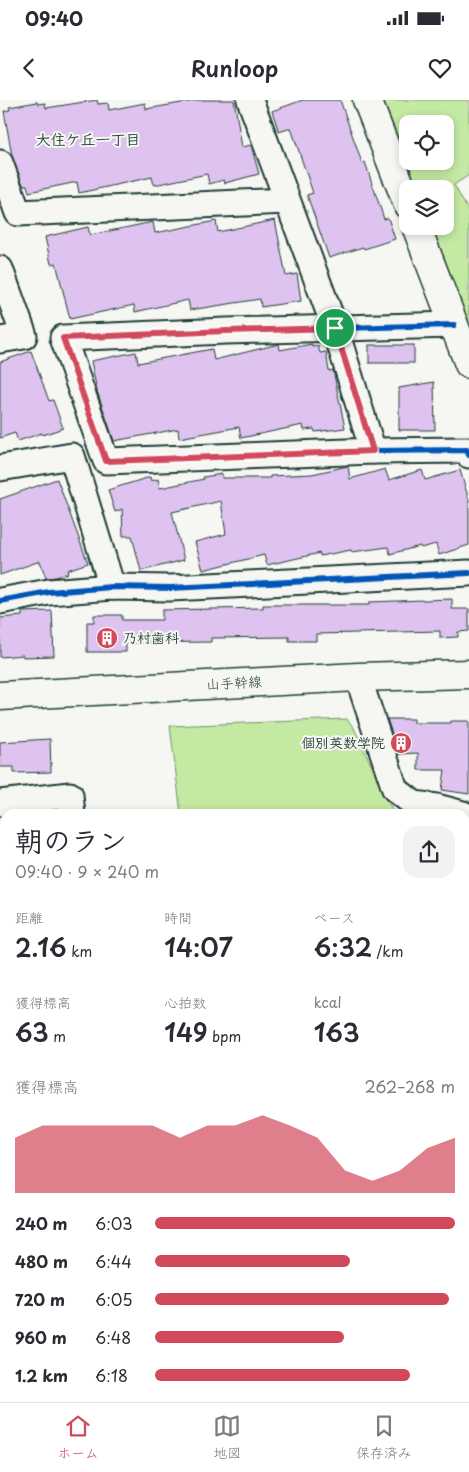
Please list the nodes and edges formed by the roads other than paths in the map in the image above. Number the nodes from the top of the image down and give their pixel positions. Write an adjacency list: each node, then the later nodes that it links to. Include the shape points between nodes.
1 (250, 100): 5 (street)
2 (367, 100): 4 (street)
3 (0, 163): 5 (street, via 18,213)
4 (399, 181)
5 (287, 201): 9 (street)
6 (419, 235): 8 (street)
7 (0, 270): 10 (street, via 24,336)
8 (454, 325): 9 (street); 11 (street)
9 (335, 328): 12 (street); 12 (street, via 63,338 106,461)
10 (0, 340)
11 (469, 364)
12 (373, 451): 13 (street, via 468,450)
13 (469, 455)
14 (0, 468): 16 (street, via 72,456)
15 (469, 573): 16 (street, via 170,588)
16 (112, 587): 17 (street)
17 (0, 600)
18 (469, 674): 19 (street, 山手幹線)
19 (358, 677): 20 (street, 山手幹線); 23 (street, via 395,789 414,804)
20 (0, 696)
21 (0, 803): 22 (street, via 70,794)
22 (72, 809)
23 (447, 809)

